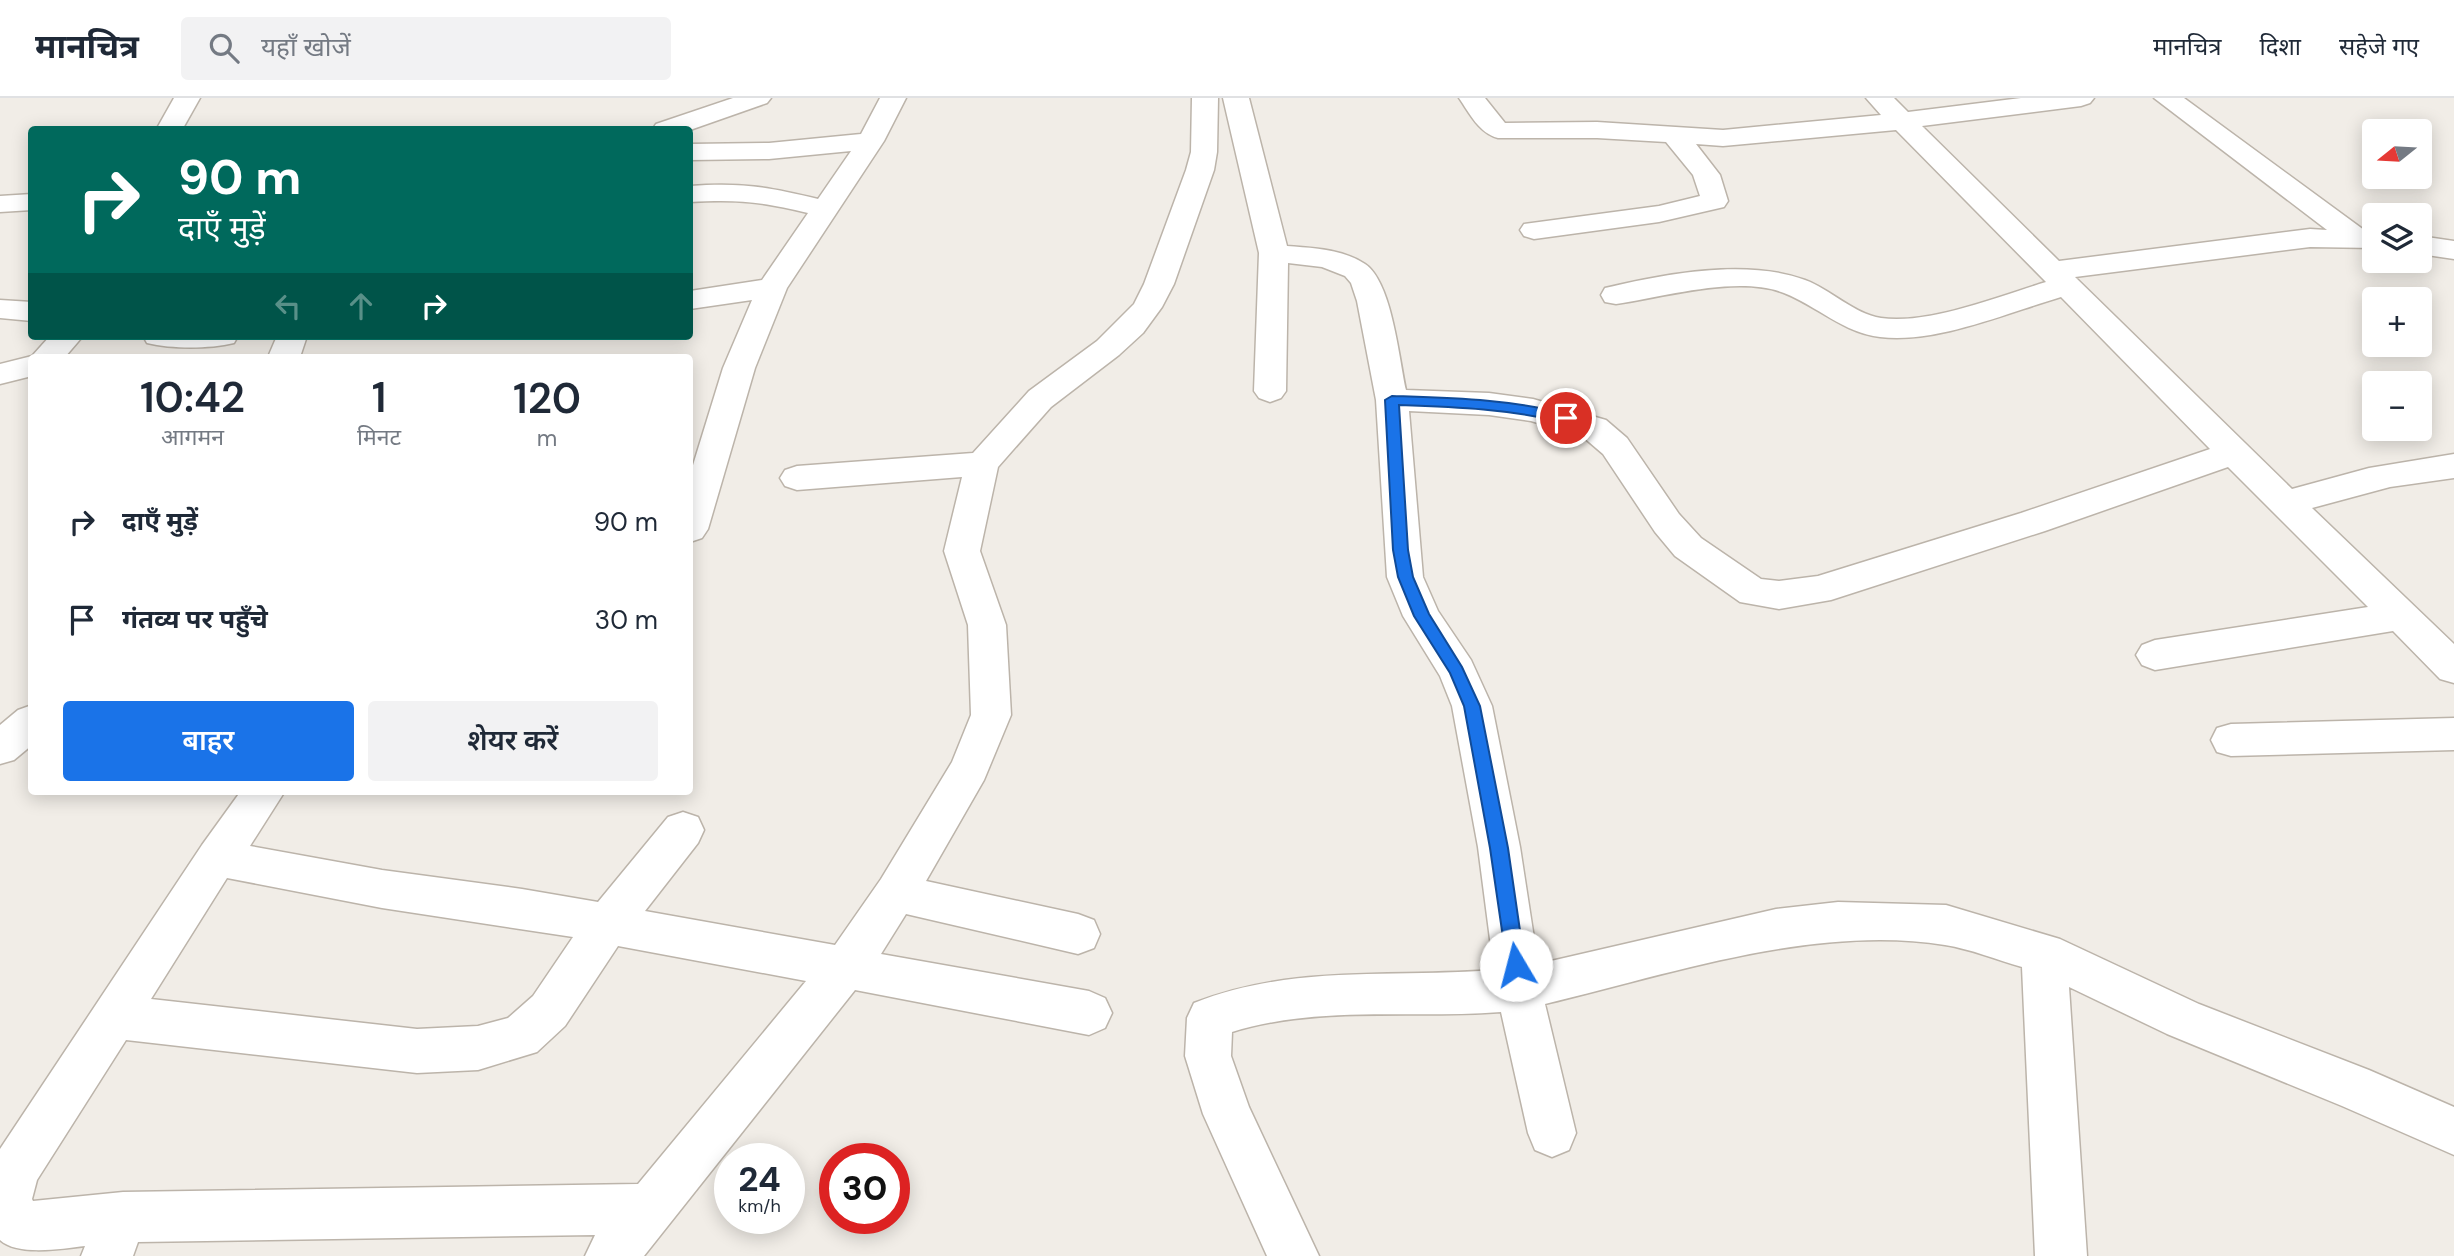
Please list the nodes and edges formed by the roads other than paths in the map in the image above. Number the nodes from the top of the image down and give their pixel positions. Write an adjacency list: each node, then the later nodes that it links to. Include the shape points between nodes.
1 (187, 98): 12 (street)
2 (758, 98): 13 (street)
3 (893, 98): 15 (street)
4 (1205, 98): 40 (street, via 1200,170 1147,307 1108,348 1040,399)
5 (1236, 98): 26 (street)
6 (1472, 98): 14 (street, via 1498,130)
7 (1880, 98): 11 (street)
8 (2081, 98): 10 (street)
9 (2167, 98): 22 (street)
10 (2014, 102): 11 (street)
11 (1903, 121): 14 (street, via 1751,138); 27 (street)
12 (171, 126)
13 (677, 126)
14 (1675, 136): 21 (street, via 1715,190 1713,201 1659,214)
15 (871, 141): 16 (street, via 769,151); 20 (street)
16 (693, 152)
17 (693, 194): 20 (street, via 759,193)
18 (28, 202): 19 (street)
19 (0, 204)
20 (827, 209): 28 (street)
21 (1534, 230)
22 (2362, 236)
23 (2362, 238): 27 (street, via 2310,238)
24 (2432, 247): 25 (street)
25 (2454, 250)
26 (1274, 253): 37 (street); 38 (street, via 1328,259 1355,270 1365,281)
27 (2059, 279): 29 (street, via 1930,324 1900,328 1876,327 1815,295 1761,279); 39 (street)
28 (772, 288): 30 (street); 44 (street, via 739,368)
29 (1616, 295)
30 (693, 300)
31 (0, 309): 32 (street)
32 (28, 312)
33 (64, 340): 34 (street)
34 (50, 354)
35 (28, 367): 36 (street)
36 (0, 374)
37 (1270, 391)
38 (1392, 400): 39 (street, via 1522,408 1594,428 1615,446 1688,547 1753,592 1779,595 1830,586); 60 (street, via 1405,577 1472,706)
39 (2234, 453): 43 (street)
40 (982, 464): 42 (street); 55 (street, via 962,551 988,625 991,715 970,768)
41 (2454, 466): 43 (street, via 2378,476)
42 (797, 478)
43 (2287, 504): 45 (street)
44 (693, 519)
45 (2400, 616): 46 (street); 47 (street)
46 (2155, 655)
47 (2450, 660)
48 (28, 724): 51 (street)
49 (2454, 734): 50 (street)
50 (2231, 740)
51 (0, 748)
52 (261, 795): 54 (street)
53 (683, 830): 56 (street)
54 (217, 858): 56 (street); 62 (street)
55 (896, 892): 57 (street); 59 (street)
56 (607, 925): 59 (street); 62 (street, via 549,1011 521,1036 478,1048 417,1051)
57 (1078, 934)
58 (2044, 953): 60 (street, via 1946,926 1838,922 1776,929); 63 (street, via 2183,1018); 69 (street)
59 (847, 966): 61 (street); 65 (street)
60 (1519, 989): 64 (street); 68 (street, via 1311,997 1254,1004 1210,1018 1208,1056 1227,1114)
61 (1089, 1013)
62 (115, 1017): 66 (street, via 16,1169 5,1205 22,1228)
63 (2454, 1131)
64 (1552, 1133)
65 (647, 1209): 66 (street); 67 (street)
66 (115, 1236)
67 (611, 1256)
68 (1293, 1256)
69 (2061, 1256)

